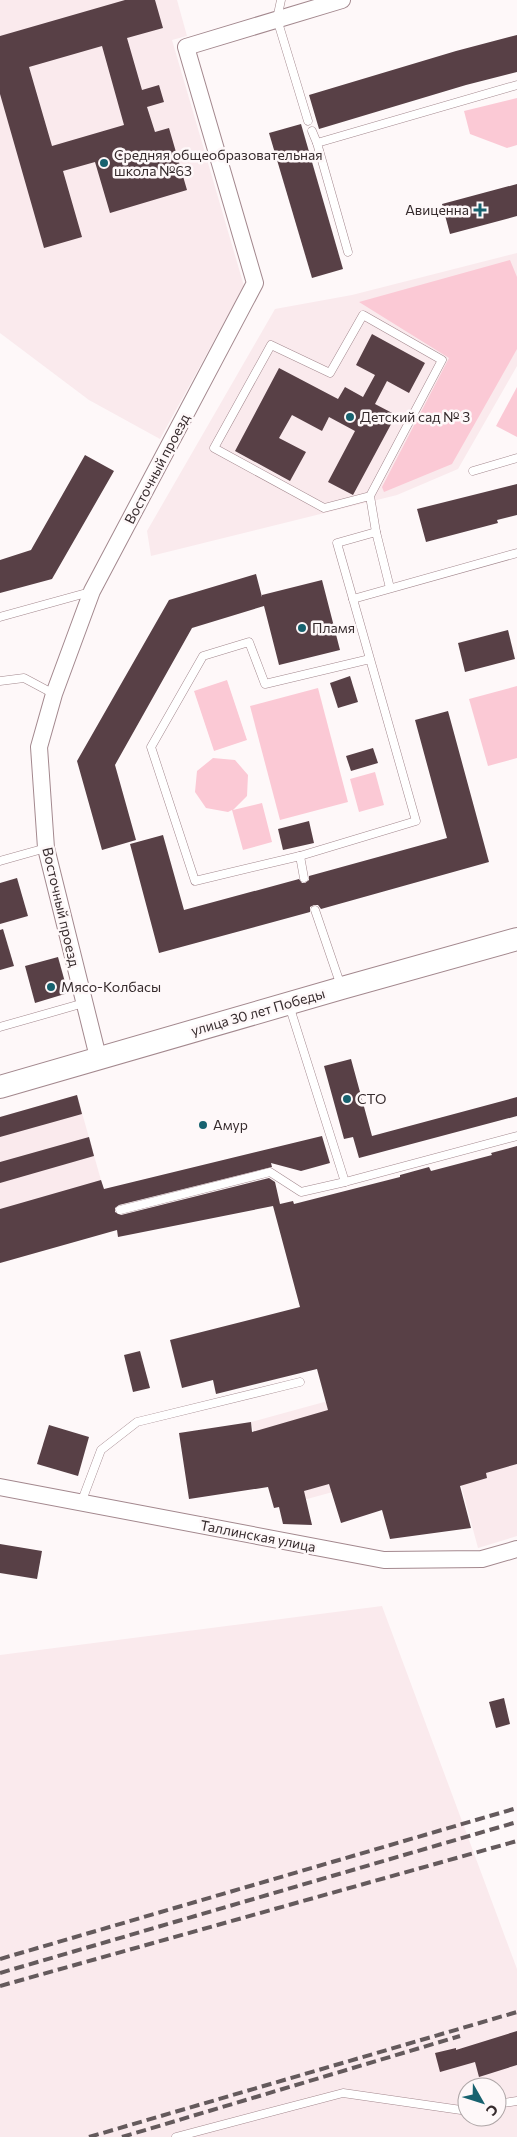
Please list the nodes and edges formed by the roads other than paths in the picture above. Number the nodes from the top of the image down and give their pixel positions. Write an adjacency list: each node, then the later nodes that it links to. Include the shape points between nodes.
1 (281, 0): 3 (lane)
2 (342, 0): 3 (street, Восточный проезд)
3 (277, 20): 5 (lane); 15 (street, Восточный проезд, via 186,47 255,283)
4 (517, 85): 7 (lane)
5 (308, 121)
6 (312, 131): 7 (lane)
7 (317, 143): 8 (lane)
8 (348, 252)
9 (517, 458): 10 (lane)
10 (474, 471)
11 (370, 496): 11 (lane, via 442,360 363,315 330,373 271,345 214,448 324,508); 12 (lane)
12 (376, 532): 14 (lane); 16 (lane, via 337,543)
13 (517, 553): 14 (lane)
14 (390, 588): 16 (lane)
15 (92, 591): 17 (lane); 20 (street, Восточный проезд)
16 (353, 599): 18 (lane)
17 (0, 617)
18 (370, 659): 22 (lane, via 416,820); 22 (lane, via 266,684 249,642 203,656 151,747 196,881)
19 (0, 681): 20 (lane, via 24,678)
20 (54, 694): 21 (street, Восточный проезд, via 38,747)
21 (46, 848): 23 (lane); 29 (street, Восточный проезд)
22 (300, 856): 24 (lane)
23 (0, 861)
24 (304, 878)
25 (315, 910): 27 (lane)
26 (517, 939): 27 (street, улица 30 лет Победы)
27 (342, 988): 28 (street, улица 30 лет Победы)
28 (288, 1003): 31 (street, улица 30 лет Победы); 34 (lane)
29 (84, 1004): 30 (lane); 31 (street, Восточный проезд)
30 (0, 1027)
31 (98, 1057): 32 (street, улица 30 лет Победы)
32 (0, 1087)
33 (517, 1136): 34 (lane)
34 (345, 1182): 35 (lane, via 300,1192 270,1172)
35 (120, 1210)
36 (300, 1382): 38 (lane, via 137,1422 101,1450)
37 (0, 1487): 38 (street, Таллинская улица)
38 (81, 1503): 39 (street, Таллинская улица, via 384,1560 482,1559)
39 (517, 1549)
40 (457, 2109): 41 (lane, via 343,2093)
41 (176, 2137)

